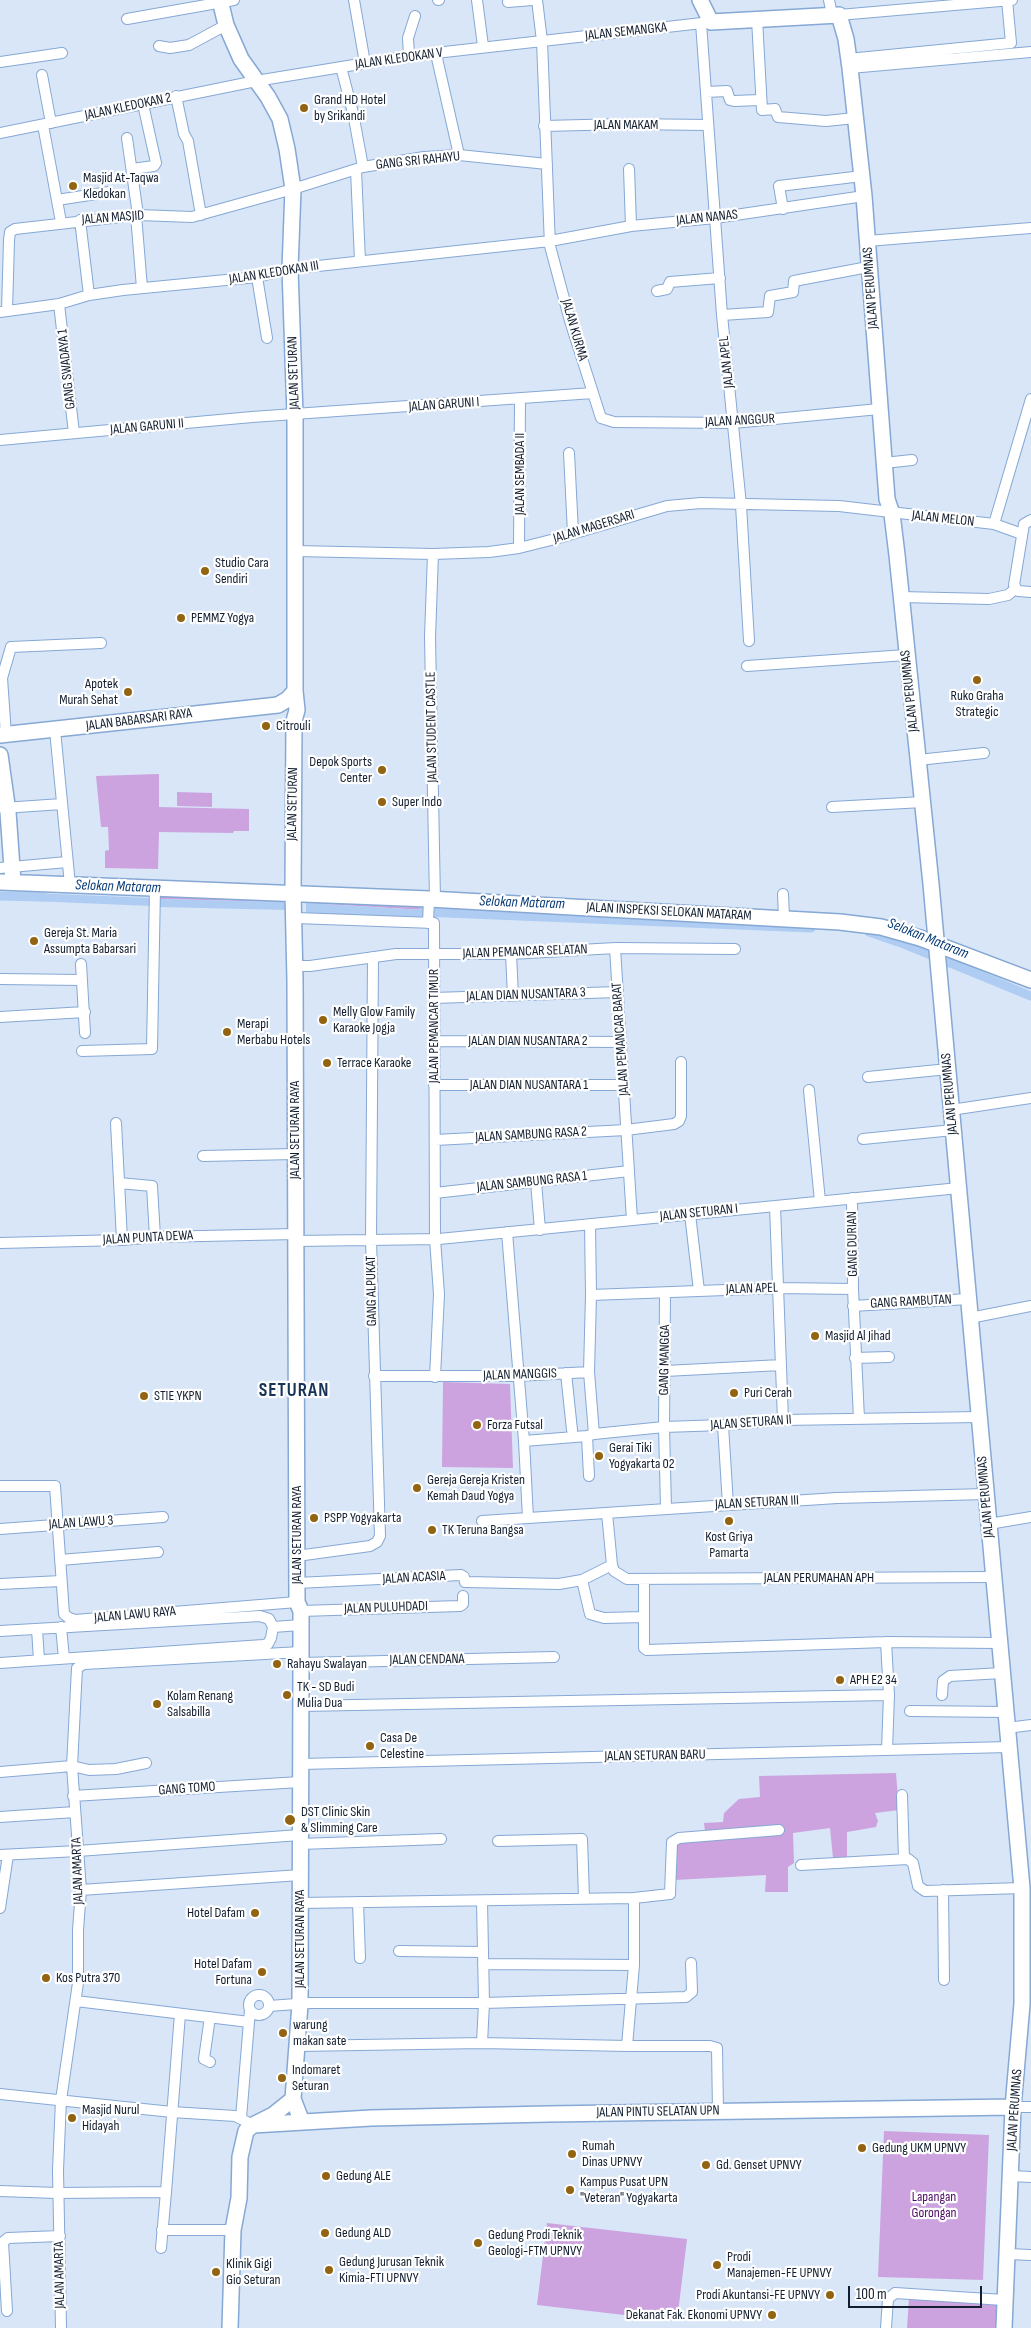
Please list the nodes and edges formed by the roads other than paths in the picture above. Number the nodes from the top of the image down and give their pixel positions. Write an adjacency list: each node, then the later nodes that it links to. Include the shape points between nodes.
1 (354, 0): 24 (street)
2 (476, 0): 18 (street)
3 (532, 0): 9 (street)
4 (537, 0): 16 (street, JALAN KURMA)
5 (700, 0): 14 (main road)
6 (1007, 0): 7 (street); 10 (street); 25 (street, via 1011,43)
7 (1012, 0)
8 (225, 1): 12 (street); 15 (main road, JALAN SETURAN)
9 (508, 2)
10 (833, 10): 13 (main road); 25 (main road, JALAN PERUMNAS)
11 (415, 16): 22 (street, via 408,38)
12 (126, 19)
13 (757, 19): 14 (main road); 31 (street)
14 (706, 23): 16 (street, JALAN SEMANGKA); 29 (street, JALAN APEL)
15 (226, 25): 17 (street, via 189,45); 28 (main road, JALAN SETURAN)
16 (542, 41): 18 (street, JALAN KLEDOKAN V); 36 (street, JALAN KURMA)
17 (159, 46)
18 (483, 46): 21 (street, JALAN KLEDOKAN V)
19 (62, 52): 23 (street)
20 (1031, 52): 25 (street)
21 (436, 54): 22 (street, JALAN KLEDOKAN V); 39 (street)
22 (409, 56): 24 (street, JALAN KLEDOKAN V)
23 (0, 62)
24 (365, 63): 26 (street, JALAN KLEDOKAN V)
25 (849, 63): 33 (main road, JALAN PERUMNAS)
26 (341, 67): 28 (street, JALAN KLEDOKAN V); 41 (street, via 353,113)
27 (42, 75): 34 (street)
28 (249, 82): 30 (street, JALAN KLEDOKAN 2); 45 (main road, JALAN SETURAN, via 268,96 280,119)
29 (706, 92): 31 (street, via 727,91 730,100 734,101); 35 (street, JALAN APEL)
30 (176, 96): 32 (street, JALAN KLEDOKAN 2); 51 (street)
31 (760, 100): 33 (street, via 762,110 775,109 778,117 826,121)
32 (143, 104): 34 (street, JALAN KLEDOKAN 2); 42 (street, via 156,163)
33 (855, 118): 44 (main road, JALAN PERUMNAS)
34 (47, 124): 37 (street, JALAN KLEDOKAN 2); 48 (street)
35 (708, 125): 36 (street, JALAN MAKAM); 52 (street, JALAN APEL)
36 (544, 126): 40 (street, JALAN KURMA)
37 (0, 133)
38 (127, 138): 42 (street)
39 (459, 155): 40 (street, GANG SRI RAHAYU); 41 (street, GANG SRI RAHAYU)
40 (547, 164): 59 (street, JALAN KURMA)
41 (359, 168): 45 (street, GANG SRI RAHAYU); 61 (street)
42 (132, 169): 50 (street)
43 (629, 169): 55 (street)
44 (862, 176): 47 (main road, JALAN PERUMNAS); 49 (street, via 779,186)
45 (293, 189): 51 (street, JALAN MASJID); 63 (main road, JALAN SETURAN)
46 (109, 192): 48 (street)
47 (864, 196): 49 (street, JALAN NANAS); 60 (main road, JALAN PERUMNAS)
48 (57, 200): 54 (street)
49 (783, 209): 52 (street, JALAN NANAS)
50 (137, 215): 51 (street, JALAN MASJID, via 182,218); 53 (street, JALAN MASJID); 66 (street)
51 (201, 215)
52 (715, 218): 55 (street, JALAN NANAS); 65 (street, JALAN APEL)
53 (80, 220): 54 (street, JALAN MASJID); 68 (street)
54 (61, 222): 57 (street, JALAN MASJID)
55 (631, 226): 59 (street, JALAN NANAS)
56 (1031, 228): 60 (street)
57 (11, 230): 58 (street, JALAN MASJID); 70 (street)
58 (0, 232)
59 (550, 241): 61 (street, JALAN KLEDOKAN III); 73 (street, JALAN KURMA, via 570,321)
60 (867, 241): 62 (main road, JALAN PERUMNAS)
61 (360, 261): 63 (street, JALAN KLEDOKAN III)
62 (868, 267): 71 (street, via 794,281 793,292 770,296 768,312); 76 (main road, JALAN PERUMNAS)
63 (290, 269): 64 (street, JALAN KLEDOKAN III); 77 (main road, JALAN SETURAN)
64 (257, 277): 66 (street, JALAN KLEDOKAN III); 72 (street)
65 (720, 278): 67 (street, via 670,282 667,289); 71 (street, JALAN APEL)
66 (142, 288): 68 (street, JALAN KLEDOKAN III)
67 (657, 290)
68 (89, 295): 69 (street, JALAN KLEDOKAN III)
69 (59, 304): 70 (street, JALAN KLEDOKAN III); 80 (street, GANG SWADAYA 1)
70 (3, 311)
71 (722, 315): 79 (street, JALAN APEL)
72 (267, 338)
73 (593, 393): 74 (street, JALAN GARUNI I); 78 (street, JALAN KURMA)
74 (520, 399): 77 (street, JALAN GARUNI I); 91 (street, JALAN SEMBADA II)
75 (1031, 399): 88 (street)
76 (879, 409): 79 (street, JALAN ANGGUR); 84 (main road, JALAN PERUMNAS)
77 (295, 415): 80 (street, JALAN GARUNI II); 92 (main road, JALAN SETURAN)
78 (601, 418): 79 (street, JALAN ANGGUR, via 614,422)
79 (733, 424): 85 (street, JALAN APEL)
80 (74, 434): 81 (street, JALAN GARUNI II)
81 (0, 440)
82 (569, 453): 89 (street)
83 (912, 460): 84 (street)
84 (884, 463): 86 (main road, JALAN PERUMNAS, via 887,499)
85 (741, 505): 86 (street, JALAN MAGERSARI, via 840,506); 89 (street, JALAN MAGERSARI, via 701,503 667,506); 97 (street, JALAN APEL)
86 (892, 514): 88 (street, JALAN MELON); 96 (main road, JALAN PERUMNAS)
87 (1031, 520): 90 (street, via 1024,524)
88 (994, 524): 90 (street, JALAN MELON)
89 (573, 533): 91 (street, JALAN MAGERSARI)
90 (1022, 534): 94 (street)
91 (520, 548): 93 (street, JALAN MAGERSARI)
92 (296, 551): 93 (street, JALAN MAGERSARI); 101 (main road, JALAN SETURAN)
93 (433, 554): 119 (street, JALAN STUDENT CASTLE, via 430,637)
94 (1015, 589): 95 (street); 96 (street, via 1008,595 989,599)
95 (1031, 592)
96 (900, 597): 99 (main road, JALAN PERUMNAS)
97 (749, 641)
98 (101, 642): 105 (street, via 11,647 2,678)
99 (906, 655): 100 (street); 108 (main road, JALAN PERUMNAS)
100 (747, 666)
101 (295, 691): 102 (main road); 103 (main road, via 297,710)
102 (278, 705): 103 (main road, via 290,712); 104 (main road, JALAN BABARSARI RAYA)
103 (294, 721): 118 (main road, JALAN SETURAN)
104 (54, 730): 105 (main road, JALAN BABARSARI RAYA); 110 (street)
105 (2, 736): 112 (main road)
106 (984, 753): 108 (street)
107 (0, 754): 112 (main road)
108 (918, 760): 109 (main road, JALAN PERUMNAS)
109 (923, 802): 111 (street); 124 (main road, JALAN PERUMNAS)
110 (62, 804): 112 (street); 113 (street)
111 (832, 807)
112 (6, 809): 114 (main road)
113 (68, 862): 114 (street); 115 (street)
114 (6, 875): 115 (main road, JALAN INSPEKSI SELOKAN MATARAM)
115 (70, 885): 117 (main road, JALAN INSPEKSI SELOKAN MATARAM)
116 (783, 894): 120 (street)
117 (154, 897): 118 (main road, JALAN INSPEKSI SELOKAN MATARAM); 141 (street, via 152,1049)
118 (295, 902): 119 (main road, JALAN INSPEKSI SELOKAN MATARAM); 121 (street); 129 (main road, JALAN SETURAN RAYA)
119 (431, 902): 120 (main road, JALAN INSPEKSI SELOKAN MATARAM); 121 (street)
120 (784, 918): 124 (main road, JALAN INSPEKSI SELOKAN MATARAM, via 881,927)
121 (428, 921): 125 (street, via 434,923)
122 (615, 948): 123 (street, JALAN PEMANCAR SELATAN); 126 (street, JALAN PEMANCAR SELATAN); 133 (street, JALAN PEMANCAR BARAT)
123 (735, 949)
124 (937, 949): 132 (main road, JALAN INSPEKSI SELOKAN MATARAM); 143 (main road, JALAN PERUMNAS)
125 (434, 954): 126 (street, JALAN PEMANCAR SELATAN); 127 (street, JALAN PEMANCAR TIMUR); 135 (street, JALAN PEMANCAR TIMUR)
126 (511, 954): 134 (street)
127 (373, 957): 129 (street, JALAN PEMANCAR TIMUR); 174 (street, GANG ALPUKAT)
128 (82, 964): 131 (street)
129 (295, 967): 155 (main road, JALAN SETURAN RAYA)
130 (0, 979): 131 (street)
131 (82, 980): 136 (street)
132 (1031, 980)
133 (618, 992): 134 (street, JALAN DIAN NUSANTARA 3); 140 (street, JALAN PEMANCAR BARAT)
134 (513, 996): 135 (street, JALAN DIAN NUSANTARA 3)
135 (434, 998): 139 (street, JALAN PEMANCAR TIMUR)
136 (85, 1012): 137 (street); 138 (street)
137 (0, 1017)
138 (85, 1033)
139 (434, 1041): 140 (street, JALAN DIAN NUSANTARA 2); 145 (street, JALAN PEMANCAR TIMUR)
140 (621, 1042): 146 (street, JALAN PEMANCAR BARAT)
141 (82, 1051)
142 (681, 1062): 151 (street, via 679,1121)
143 (948, 1069): 144 (street); 149 (main road, JALAN PERUMNAS)
144 (868, 1077)
145 (434, 1085): 146 (street, JALAN DIAN NUSANTARA 1); 154 (street, JALAN PEMANCAR TIMUR)
146 (624, 1085): 151 (street, JALAN PEMANCAR BARAT)
147 (809, 1090): 163 (street)
148 (1031, 1098): 149 (street)
149 (951, 1110): 152 (main road, JALAN PERUMNAS)
150 (116, 1123): 159 (street)
151 (626, 1130): 154 (street, JALAN SAMBUNG RASA 2); 157 (street, JALAN PEMANCAR BARAT)
152 (953, 1130): 153 (street); 160 (main road, JALAN PERUMNAS)
153 (863, 1139)
154 (435, 1140): 161 (street, JALAN PEMANCAR TIMUR)
155 (295, 1154): 156 (street); 171 (main road, JALAN SETURAN RAYA)
156 (203, 1156)
157 (629, 1171): 158 (street, JALAN SAMBUNG RASA 1); 166 (street, JALAN PEMANCAR BARAT)
158 (536, 1182): 161 (street, JALAN SAMBUNG RASA 1); 168 (street)
159 (118, 1183): 170 (street, via 152,1186); 173 (street)
160 (958, 1188): 162 (street, JALAN SETURAN I); 181 (main road, JALAN PERUMNAS)
161 (435, 1193): 172 (street, JALAN PEMANCAR TIMUR)
162 (852, 1198): 163 (street, JALAN SETURAN I); 177 (street, GANG DURIAN)
163 (820, 1202): 164 (street, JALAN SETURAN I)
164 (775, 1206): 165 (street, JALAN SETURAN I); 176 (street)
165 (690, 1214): 166 (street, JALAN SETURAN I); 178 (street)
166 (632, 1220): 167 (street, JALAN SETURAN I)
167 (590, 1224): 168 (street, JALAN SETURAN I); 180 (street)
168 (540, 1230): 169 (street, JALAN SETURAN I)
169 (507, 1232): 172 (street, JALAN SETURAN I); 192 (street)
170 (155, 1237): 171 (street, JALAN PUNTA DEWA); 173 (street, JALAN PUNTA DEWA)
171 (296, 1237): 174 (street); 216 (main road, JALAN SETURAN RAYA)
172 (437, 1239): 174 (street); 193 (street, JALAN PEMANCAR TIMUR, via 439,1294)
173 (122, 1240): 175 (street, JALAN PUNTA DEWA)
174 (371, 1240): 191 (street, GANG ALPUKAT)
175 (0, 1244)
176 (779, 1288): 177 (street, JALAN APEL); 178 (street, JALAN APEL); 187 (street)
177 (853, 1289): 182 (street)
178 (699, 1291): 179 (street, JALAN APEL)
179 (665, 1294): 180 (street, JALAN APEL); 189 (street, GANG MANGGA)
180 (591, 1295): 188 (street)
181 (968, 1299): 182 (street, GANG RAMBUTAN); 184 (main road, JALAN PERUMNAS)
182 (853, 1306): 186 (street)
183 (1031, 1306): 184 (street)
184 (970, 1318): 194 (main road, JALAN PERUMNAS)
185 (889, 1357): 186 (street)
186 (856, 1358): 195 (street)
187 (781, 1365): 189 (street); 196 (street)
188 (589, 1372): 190 (street, JALAN MANGGIS); 200 (street)
189 (665, 1372): 198 (street, GANG MANGGA)
190 (566, 1373): 192 (street, JALAN MANGGIS); 199 (street)
191 (374, 1376): 193 (street, JALAN MANGGIS); 216 (street, GANG ALPUKAT, via 380,1536 370,1546)
192 (517, 1376): 193 (street, JALAN MANGGIS); 201 (street)
193 (435, 1377)
194 (979, 1417): 195 (street, JALAN SETURAN II); 204 (main road, JALAN PERUMNAS)
195 (859, 1419): 196 (street, JALAN SETURAN II)
196 (783, 1420): 197 (street, JALAN SETURAN II)
197 (723, 1425): 198 (street, JALAN SETURAN II); 205 (street)
198 (664, 1427): 200 (street, JALAN SETURAN II); 206 (street, GANG MANGGA)
199 (572, 1430)
200 (591, 1435): 201 (street, JALAN SETURAN II); 202 (street)
201 (524, 1441): 210 (street)
202 (589, 1476)
203 (0, 1486): 213 (street, JALAN LAWU RAYA, via 55,1486)
204 (986, 1494): 205 (street, JALAN SETURAN III); 212 (main road, JALAN PERUMNAS)
205 (728, 1505): 206 (street, JALAN SETURAN III)
206 (666, 1508): 207 (street, JALAN SETURAN III)
207 (607, 1513): 210 (street, JALAN SETURAN III); 218 (street)
208 (163, 1517): 213 (street, JALAN LAWU 3)
209 (1031, 1517): 212 (street)
210 (528, 1518): 211 (street, JALAN SETURAN III)
211 (482, 1521)
212 (989, 1524): 219 (main road, JALAN PERUMNAS)
213 (58, 1525): 214 (street, JALAN LAWU 3); 217 (street, JALAN LAWU RAYA)
214 (0, 1529)
215 (158, 1552): 217 (street)
216 (297, 1556): 223 (main road, JALAN SETURAN RAYA)
217 (60, 1560): 222 (street, JALAN LAWU RAYA)
218 (612, 1565): 220 (street, JALAN PERUMAHAN APH, via 614,1571 627,1578); 221 (street, JALAN ACASIA)
219 (994, 1577): 220 (street, JALAN PERUMAHAN APH); 233 (main road, JALAN PERUMNAS)
220 (644, 1579): 227 (street)
221 (582, 1580): 223 (street, JALAN ACASIA, via 559,1584 465,1582 462,1575); 227 (street, via 590,1614 604,1618)
222 (61, 1581): 224 (street); 226 (street, JALAN LAWU RAYA, via 64,1614 75,1620)
223 (297, 1583): 226 (main road, JALAN SETURAN RAYA)
224 (0, 1584)
225 (463, 1596): 226 (street, JALAN PULUHDADI, via 460,1606)
226 (300, 1613): 229 (street); 236 (main road, JALAN SETURAN RAYA)
227 (643, 1617): 232 (street, via 644,1648 649,1650)
228 (61, 1627): 229 (street, via 260,1616 269,1619); 230 (street); 235 (street)
229 (273, 1627): 235 (street, via 268,1644 263,1645)
230 (37, 1629): 231 (street); 237 (street)
231 (0, 1631)
232 (886, 1642): 233 (street); 240 (street)
233 (999, 1643): 239 (main road, JALAN PERUMNAS)
234 (554, 1657): 236 (street, JALAN CENDANA)
235 (64, 1658): 237 (street)
236 (301, 1658): 242 (main road, JALAN SETURAN RAYA); 251 (street, JALAN AMARTA, via 84,1664 77,1668)
237 (39, 1660): 238 (street)
238 (0, 1663)
239 (1002, 1673): 241 (street, via 950,1676 943,1681); 244 (main road, JALAN PERUMNAS)
240 (889, 1695): 242 (street); 248 (street)
241 (942, 1695)
242 (301, 1706): 250 (main road, JALAN SETURAN RAYA)
243 (910, 1711): 244 (street)
244 (1006, 1712): 246 (main road, JALAN PERUMNAS)
245 (1031, 1725): 246 (street)
246 (1007, 1728): 247 (main road, JALAN PERUMNAS)
247 (1009, 1747): 248 (street, JALAN SETURAN BARU); 267 (main road, JALAN PERUMNAS)
248 (887, 1750): 250 (street, JALAN SETURAN BARU)
249 (146, 1763): 251 (street, via 116,1769 89,1770)
250 (300, 1764): 253 (main road, JALAN SETURAN RAYA)
251 (72, 1766): 252 (street); 255 (street, JALAN AMARTA)
252 (0, 1772)
253 (300, 1782): 255 (street, GANG TOMO); 259 (main road, JALAN SETURAN RAYA)
254 (902, 1795): 264 (street)
255 (73, 1796): 256 (street, JALAN AMARTA)
256 (75, 1812): 257 (street); 262 (street, JALAN AMARTA)
257 (0, 1817)
258 (779, 1830): 271 (street, via 679,1838 672,1842 670,1894)
259 (300, 1839): 260 (street); 262 (street); 266 (main road, JALAN SETURAN RAYA)
260 (441, 1839)
261 (498, 1841): 270 (street, via 582,1839)
262 (78, 1851): 263 (street); 268 (street, JALAN AMARTA)
263 (4, 1855): 275 (street)
264 (904, 1859): 265 (street); 269 (street, via 912,1862 920,1890)
265 (801, 1865)
266 (300, 1875): 268 (street); 274 (main road, JALAN SETURAN RAYA)
267 (1022, 1888): 269 (street); 276 (main road, JALAN PERUMNAS)
268 (82, 1890): 286 (street, JALAN AMARTA)
269 (942, 1890): 283 (street)
270 (584, 1898): 271 (street); 272 (street)
271 (634, 1898): 282 (street)
272 (482, 1901): 273 (street); 278 (street)
273 (358, 1902): 274 (street); 279 (street)
274 (300, 1904): 288 (main road, JALAN SETURAN RAYA)
275 (0, 1908)
276 (1027, 1938): 284 (main road, JALAN PERUMNAS)
277 (400, 1951): 278 (street)
278 (483, 1952): 281 (street)
279 (360, 1958)
280 (691, 1963): 285 (street, via 690,1995)
281 (483, 1964): 282 (street); 287 (street)
282 (634, 1964): 285 (street)
283 (944, 1980)
284 (1027, 1987): 301 (main road, JALAN PERUMNAS)
285 (632, 2000): 287 (street); 296 (street)
286 (76, 2001): 291 (street); 300 (street, JALAN AMARTA)
287 (484, 2003): 288 (street); 294 (street)
288 (300, 2004): 289 (street); 295 (main road, JALAN SETURAN RAYA)
289 (269, 2006): 290 (street, via 261,2015); 290 (street, via 265,1997 259,1995 250,2000)
290 (250, 2010): 293 (street)
291 (180, 2014): 292 (street); 303 (street)
292 (210, 2017): 293 (street); 297 (street, via 204,2059)
293 (249, 2022): 305 (street)
294 (482, 2043): 295 (street); 296 (street)
295 (298, 2046): 299 (main road, JALAN SETURAN RAYA)
296 (627, 2046): 304 (street, via 717,2048)
297 (210, 2062)
298 (0, 2094): 300 (street)
299 (293, 2099): 305 (main road, via 273,2115); 306 (main road, JALAN SETURAN RAYA)
300 (61, 2100): 303 (street); 311 (street, JALAN AMARTA)
301 (1014, 2107): 302 (street); 304 (main road, JALAN PINTU SELATAN UPN); 307 (main road, JALAN PERUMNAS)
302 (1031, 2107)
303 (172, 2112): 305 (street); 310 (street)
304 (718, 2112): 306 (main road, JALAN PINTU SELATAN UPN)
305 (247, 2121): 306 (main road); 313 (main road)
306 (302, 2122)
307 (1010, 2176): 308 (street); 316 (main road, JALAN PERUMNAS)
308 (1031, 2177)
309 (0, 2191): 311 (street)
310 (166, 2192): 311 (street); 312 (street)
311 (57, 2193): 314 (street, JALAN AMARTA)
312 (162, 2230): 313 (street); 315 (street)
313 (233, 2230): 322 (main road)
314 (60, 2236): 318 (street, via 8,2238 3,2242); 321 (street, JALAN AMARTA)
315 (161, 2248)
316 (1008, 2254): 317 (street); 319 (main road, JALAN PERUMNAS)
317 (1031, 2255)
318 (3, 2276): 320 (street)
319 (1004, 2300): 323 (street, via 895,2293 888,2299); 324 (main road, JALAN PERUMNAS)
320 (7, 2310)
321 (61, 2328)
322 (230, 2328)
323 (886, 2328)
324 (1004, 2328)

